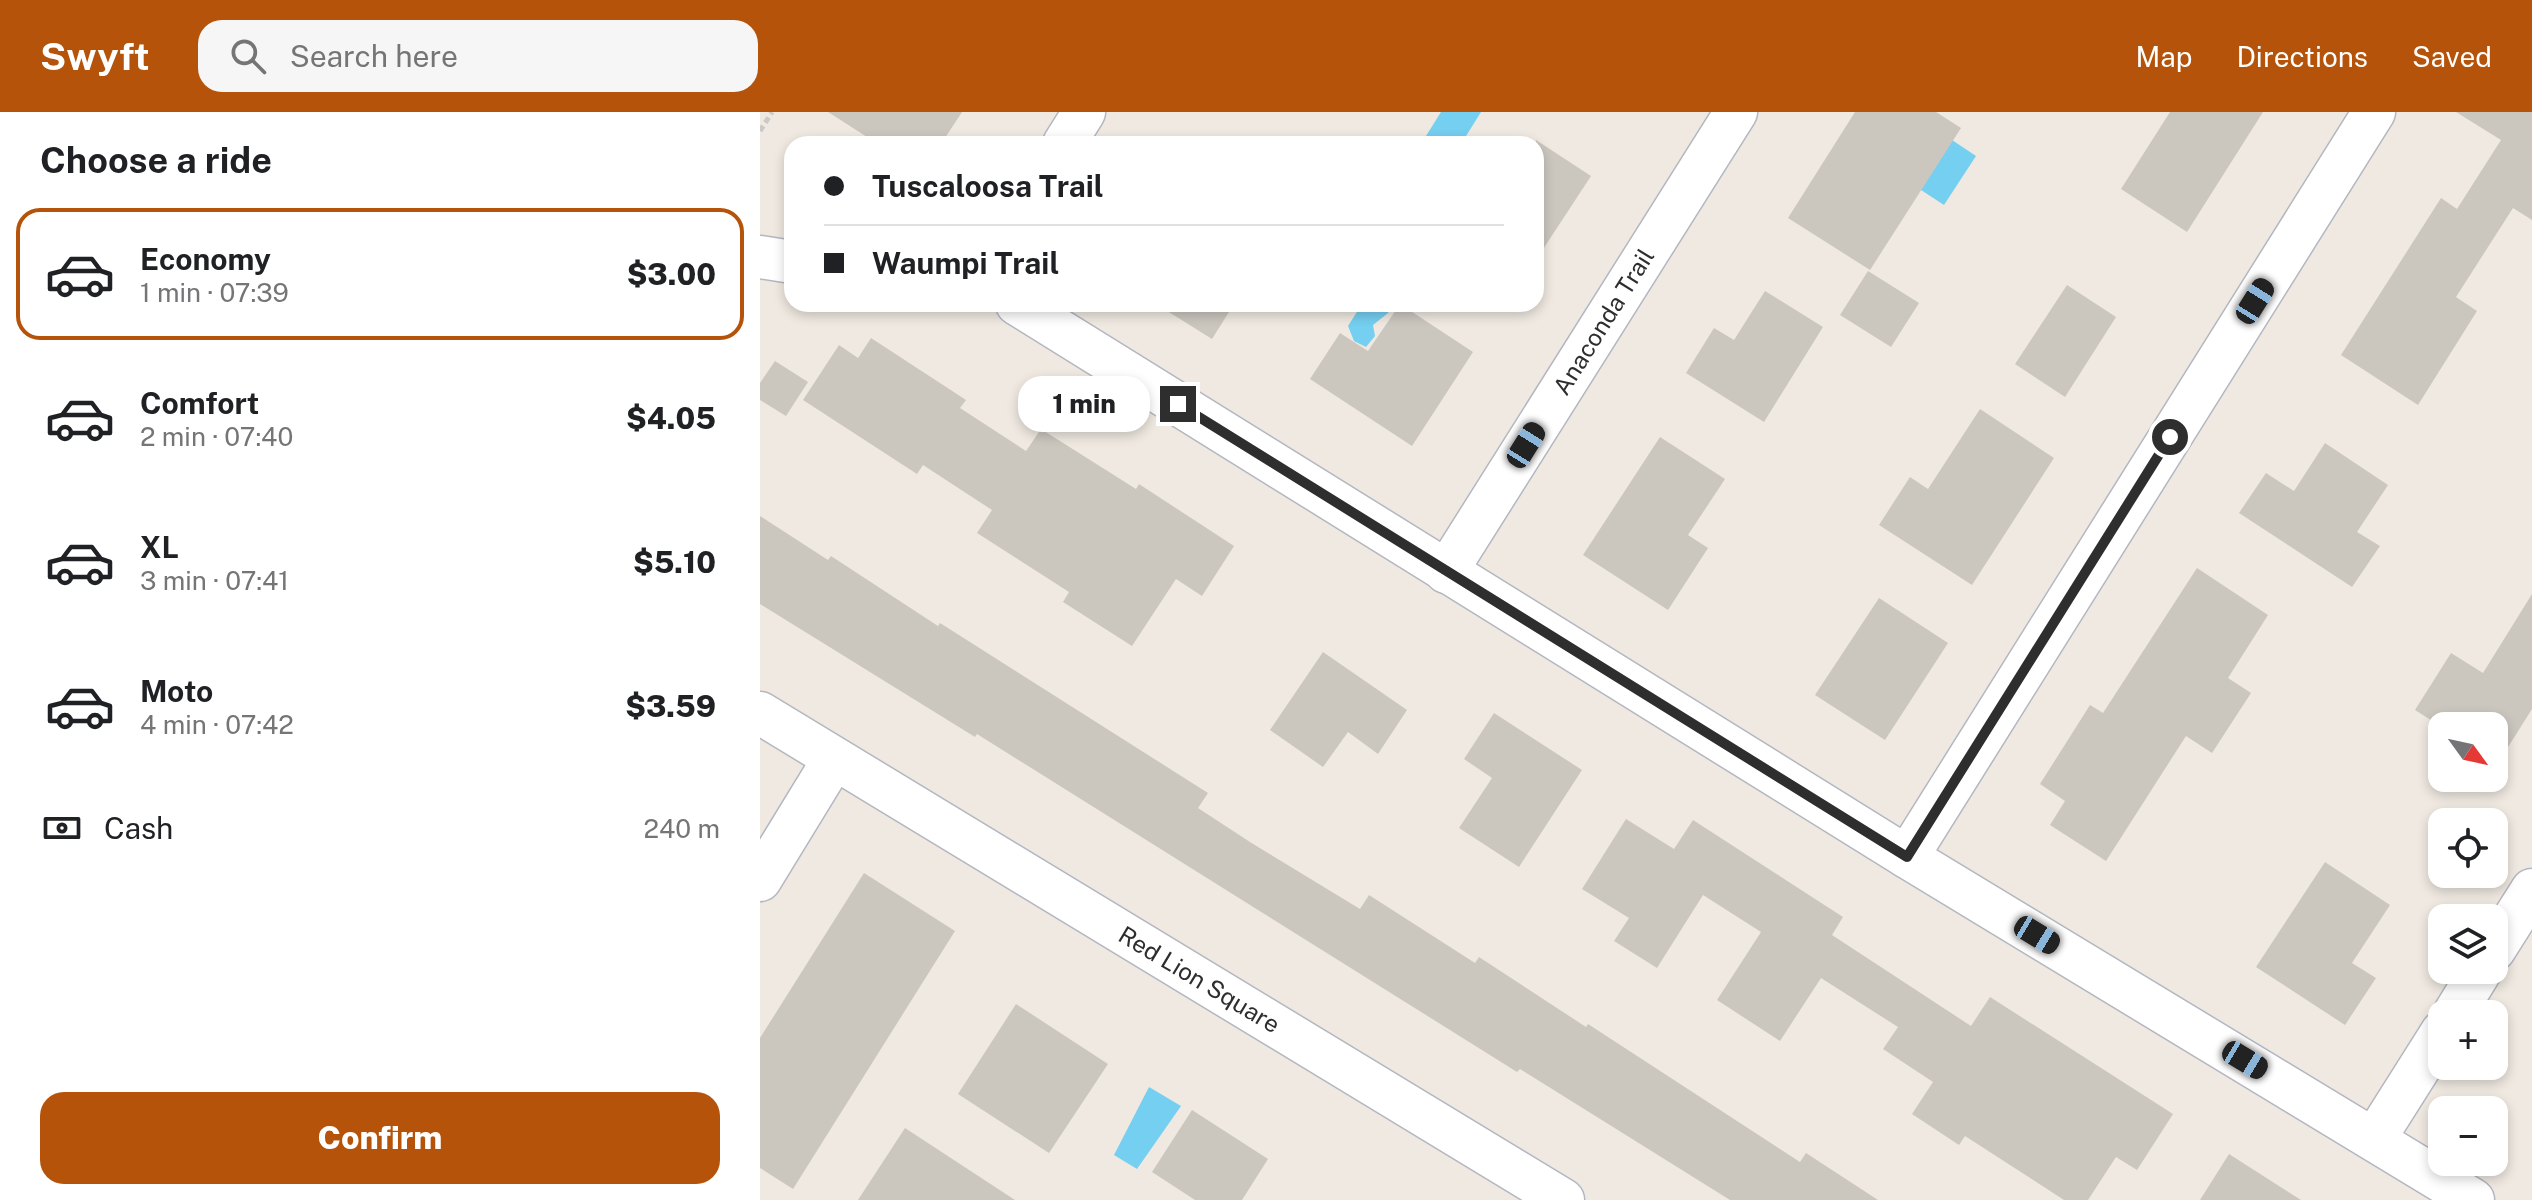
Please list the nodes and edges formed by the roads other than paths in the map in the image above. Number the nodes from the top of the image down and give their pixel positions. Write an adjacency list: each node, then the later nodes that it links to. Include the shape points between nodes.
1 (1084, 112): 4 (street)
2 (1736, 112): 8 (street, Anaconda Trail)
3 (2374, 112): 11 (street)
4 (1069, 136)
5 (760, 257): 6 (street)
6 (784, 261)
7 (1030, 312): 8 (street)
8 (1446, 572): 11 (street)
9 (760, 713): 10 (street, Red Lion Square)
10 (834, 759): 12 (street); 17 (street, Red Lion Square)
11 (1907, 857): 16 (street)
12 (760, 880)
13 (2532, 890): 14 (street)
14 (2508, 928)
15 (2428, 1054): 16 (street)
16 (2375, 1138): 18 (street)
17 (1563, 1200)
18 (2473, 1200)

